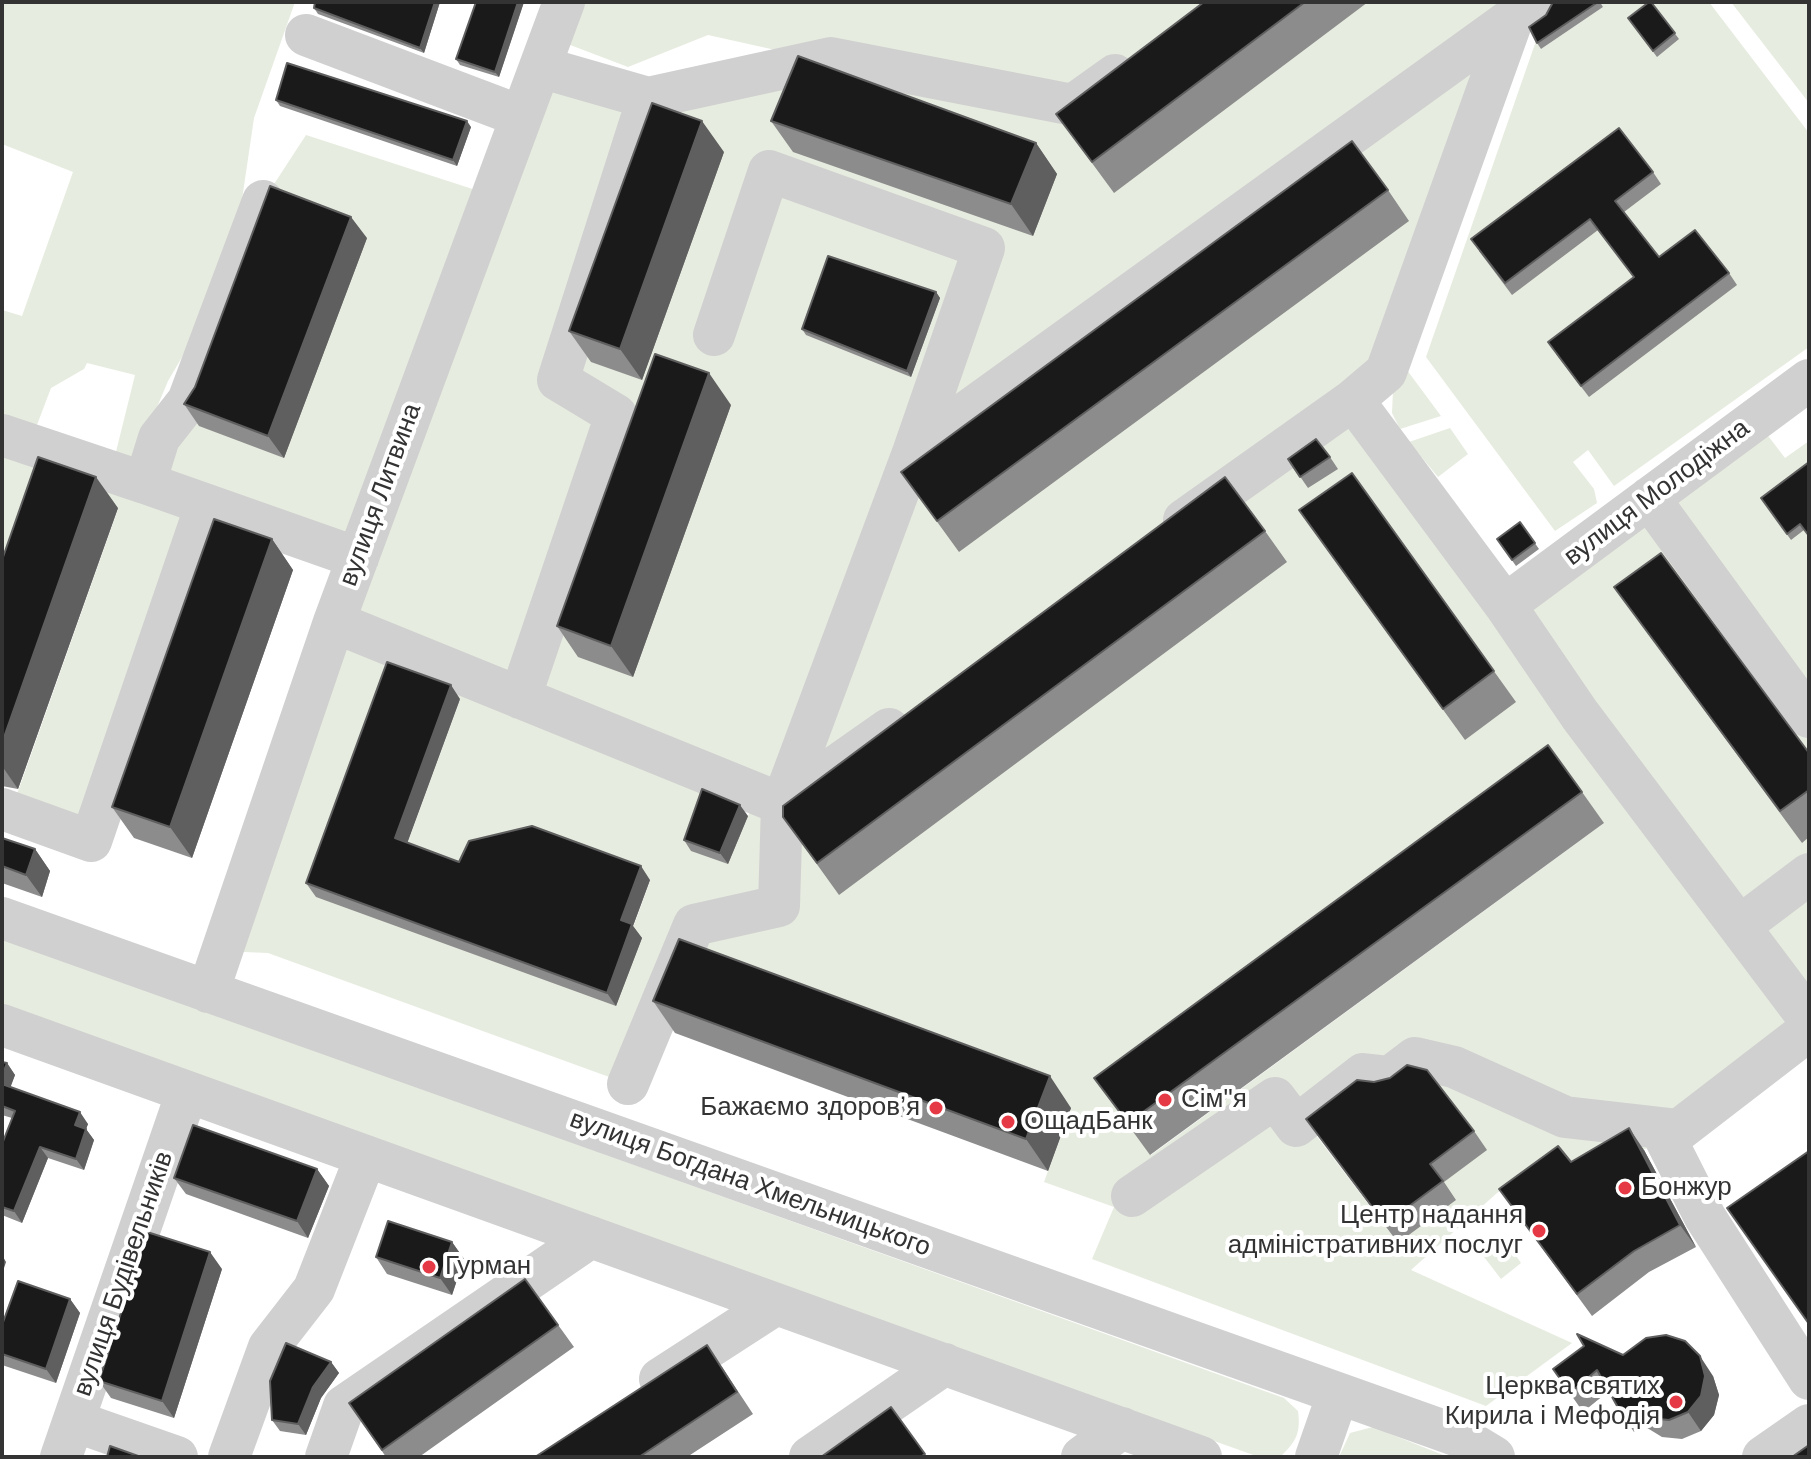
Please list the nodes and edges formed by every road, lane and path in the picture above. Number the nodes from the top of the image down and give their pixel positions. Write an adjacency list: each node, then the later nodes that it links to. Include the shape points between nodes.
1 (564, 2): 5 (street, вулиця Литвина)
2 (1524, 10): 11 (street, via 1386,372); 13 (street)
3 (306, 35): 7 (street)
4 (1150, 49): 6 (street, via 1073,105 831,58)
5 (540, 67): 6 (street); 7 (street, вулиця Литвина)
6 (648, 98): 21 (street, via 558,380 616,415)
7 (520, 116): 18 (street, вулиця Литвина)
8 (263, 201): 14 (street, via 188,401 159,438)
9 (714, 335): 13 (street, via 769,171 984,248)
10 (1809, 380): 15 (street, вулиця Молодіжна)
11 (1353, 400): 17 (street); 19 (street)
12 (2, 435): 14 (street)
13 (914, 450): 24 (street)
14 (145, 483): 16 (street)
15 (1649, 498): 19 (street, вулиця Молодіжна); 23 (street)
16 (206, 505): 18 (street); 25 (street, via 91,841)
17 (1149, 545)
18 (358, 558): 20 (street, вулиця Литвина)
19 (1505, 605): 28 (street, via 1580,715)
20 (334, 622): 21 (street); 29 (street, вулиця Литвина)
21 (520, 698): 24 (street)
22 (919, 708): 24 (street)
23 (1809, 717)
24 (782, 804): 33 (street, via 779,906 694,925)
25 (2, 809)
26 (1809, 874): 28 (street)
27 (2, 918): 29 (street, вулиця Богдана Хмельницького)
28 (1740, 926): 30 (street)
29 (208, 992): 42 (street, вулиця Богдана Хмельницького)
30 (1809, 1019)
31 (2, 1025): 34 (street)
32 (1809, 1030): 35 (street, via 1679,1130)
33 (628, 1084)
34 (187, 1092): 36 (street); 46 (street, вулиця Будівельників)
35 (1660, 1128): 37 (street, via 1565,1117 1420,1057 1390,1077 1363,1074 1296,1126 1275,1098); 41 (street, via 1705,1217)
36 (366, 1156): 38 (street); 48 (street, via 314,1289 269,1347)
37 (1132, 1196)
38 (591, 1237): 39 (street); 49 (street, via 344,1406)
39 (776, 1304): 40 (street); 43 (street)
40 (945, 1364): 45 (street); 50 (street)
41 (1807, 1377)
42 (1338, 1394): 53 (street); 54 (street, вулиця Богдана Хмельницького, via 1461,1437)
43 (629, 1398)
44 (1809, 1425): 55 (street)
45 (1122, 1428): 51 (street); 52 (street)
46 (67, 1439): 47 (street)
47 (177, 1457)
48 (229, 1457)
49 (326, 1457)
50 (810, 1457)
51 (1082, 1457)
52 (1201, 1457)
53 (1316, 1457)
54 (1494, 1457)
55 (1763, 1457)

